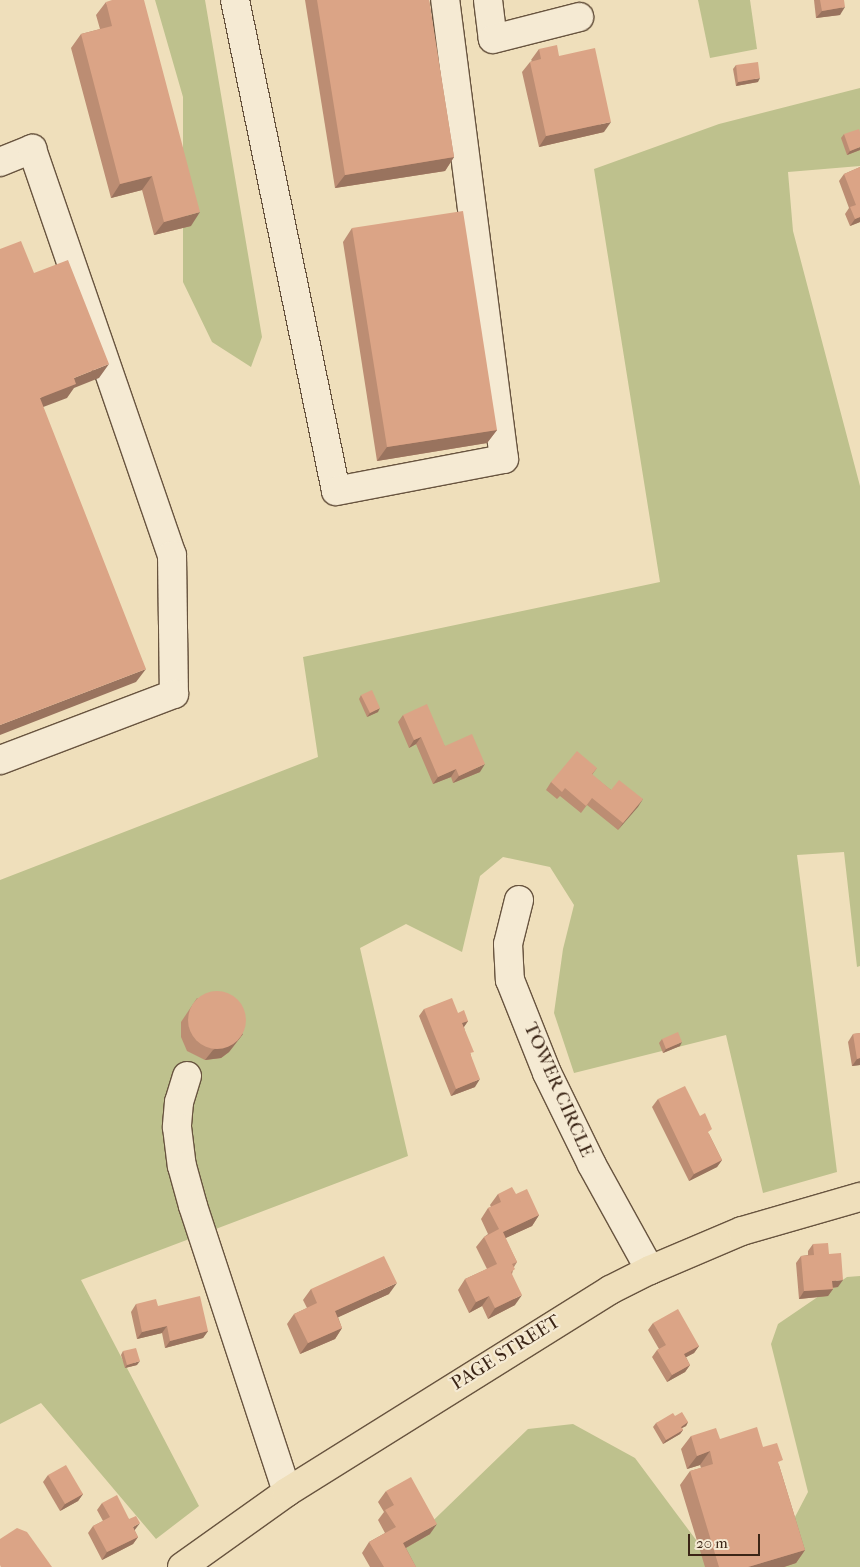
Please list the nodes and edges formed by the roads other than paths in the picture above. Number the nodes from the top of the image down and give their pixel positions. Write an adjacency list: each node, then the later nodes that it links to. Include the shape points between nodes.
1 (236, 0): 2 (street, via 336,492 504,459)
2 (444, 0)
3 (488, 0): 4 (street, via 493,39)
4 (579, 17)
5 (0, 162): 6 (street, via 32,149 172,555 174,694)
6 (0, 760)
7 (518, 900): 10 (street, TOWER CIRCLE, via 508,944 510,980 547,1073 592,1165)
8 (187, 1076): 11 (street, via 179,1102 177,1127 182,1166)
9 (860, 1197): 10 (main road, PAGE STREET, via 742,1231)
10 (650, 1270): 11 (main road, PAGE STREET, via 561,1318)
11 (288, 1492): 12 (main road, PAGE STREET)
12 (182, 1567)

